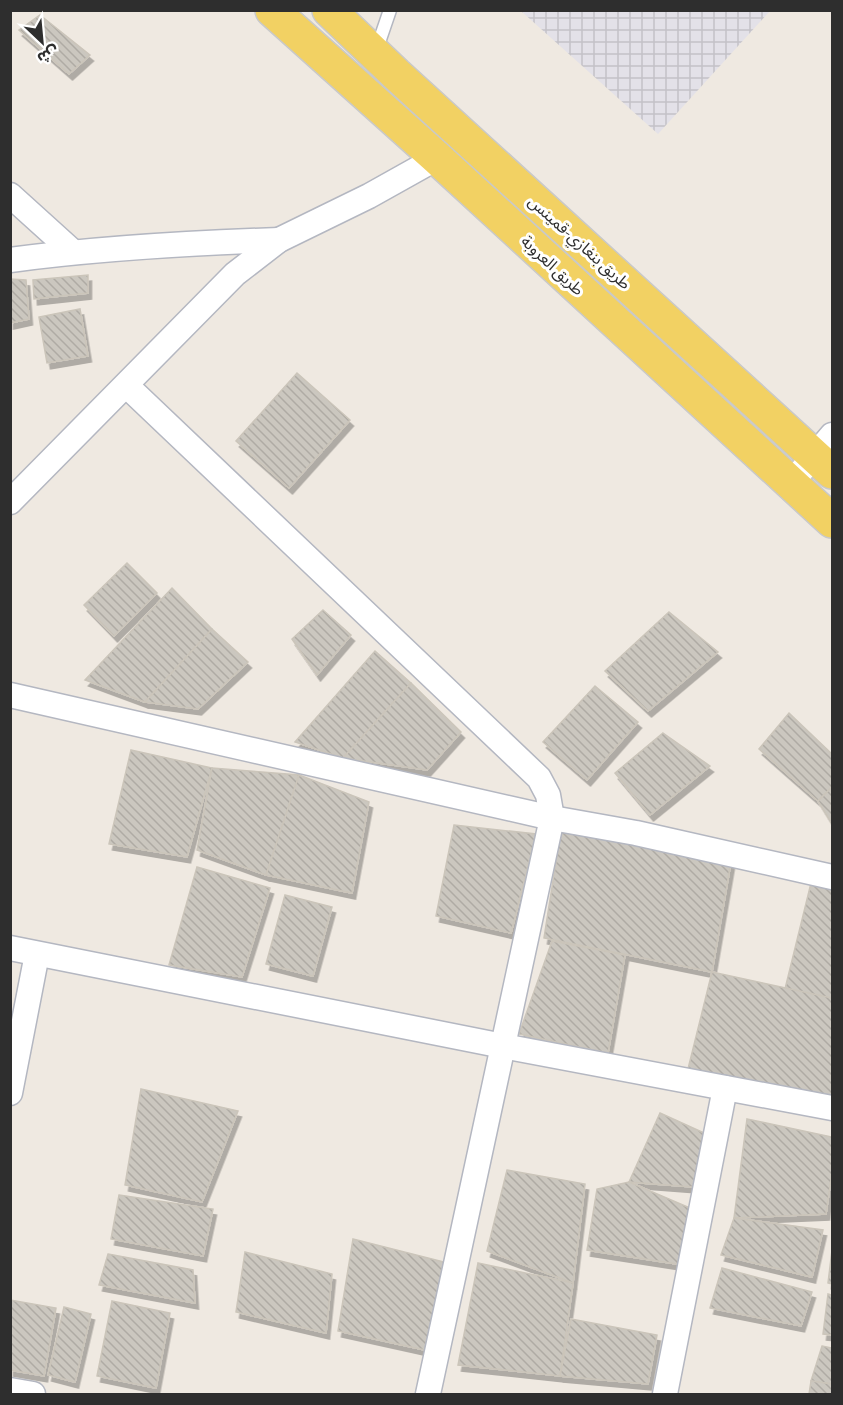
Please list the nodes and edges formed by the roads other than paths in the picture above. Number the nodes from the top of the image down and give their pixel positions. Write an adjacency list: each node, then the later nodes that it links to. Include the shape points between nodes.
1 (273, 10): 5 (main road, طريق العروبة)
2 (329, 10): 4 (main road, طريق بنغازي-قمينس)
3 (390, 10): 4 (lane)
4 (375, 55): 11 (main road, طريق بنغازي-قمينس)
5 (437, 158): 7 (street); 12 (main road, طريق العروبة)
6 (10, 195): 8 (street)
7 (279, 240): 8 (street); 10 (street, via 235,274)
8 (73, 252): 9 (street)
9 (10, 260)
10 (127, 386): 13 (street); 16 (street, via 539,778 548,795)
11 (826, 454): 12 (street)
12 (791, 483): 14 (main road, طريق العروبة)
13 (10, 502)
14 (832, 521)
15 (10, 695): 16 (street)
16 (552, 818): 17 (street); 20 (street)
17 (832, 877)
18 (10, 948): 19 (street)
19 (37, 954): 20 (street); 22 (street)
20 (503, 1046): 21 (street); 26 (street)
21 (725, 1088): 23 (street); 27 (street)
22 (10, 1093)
23 (832, 1108)
24 (10, 1390): 25 (street)
25 (33, 1395)
26 (428, 1395)
27 (665, 1395)

